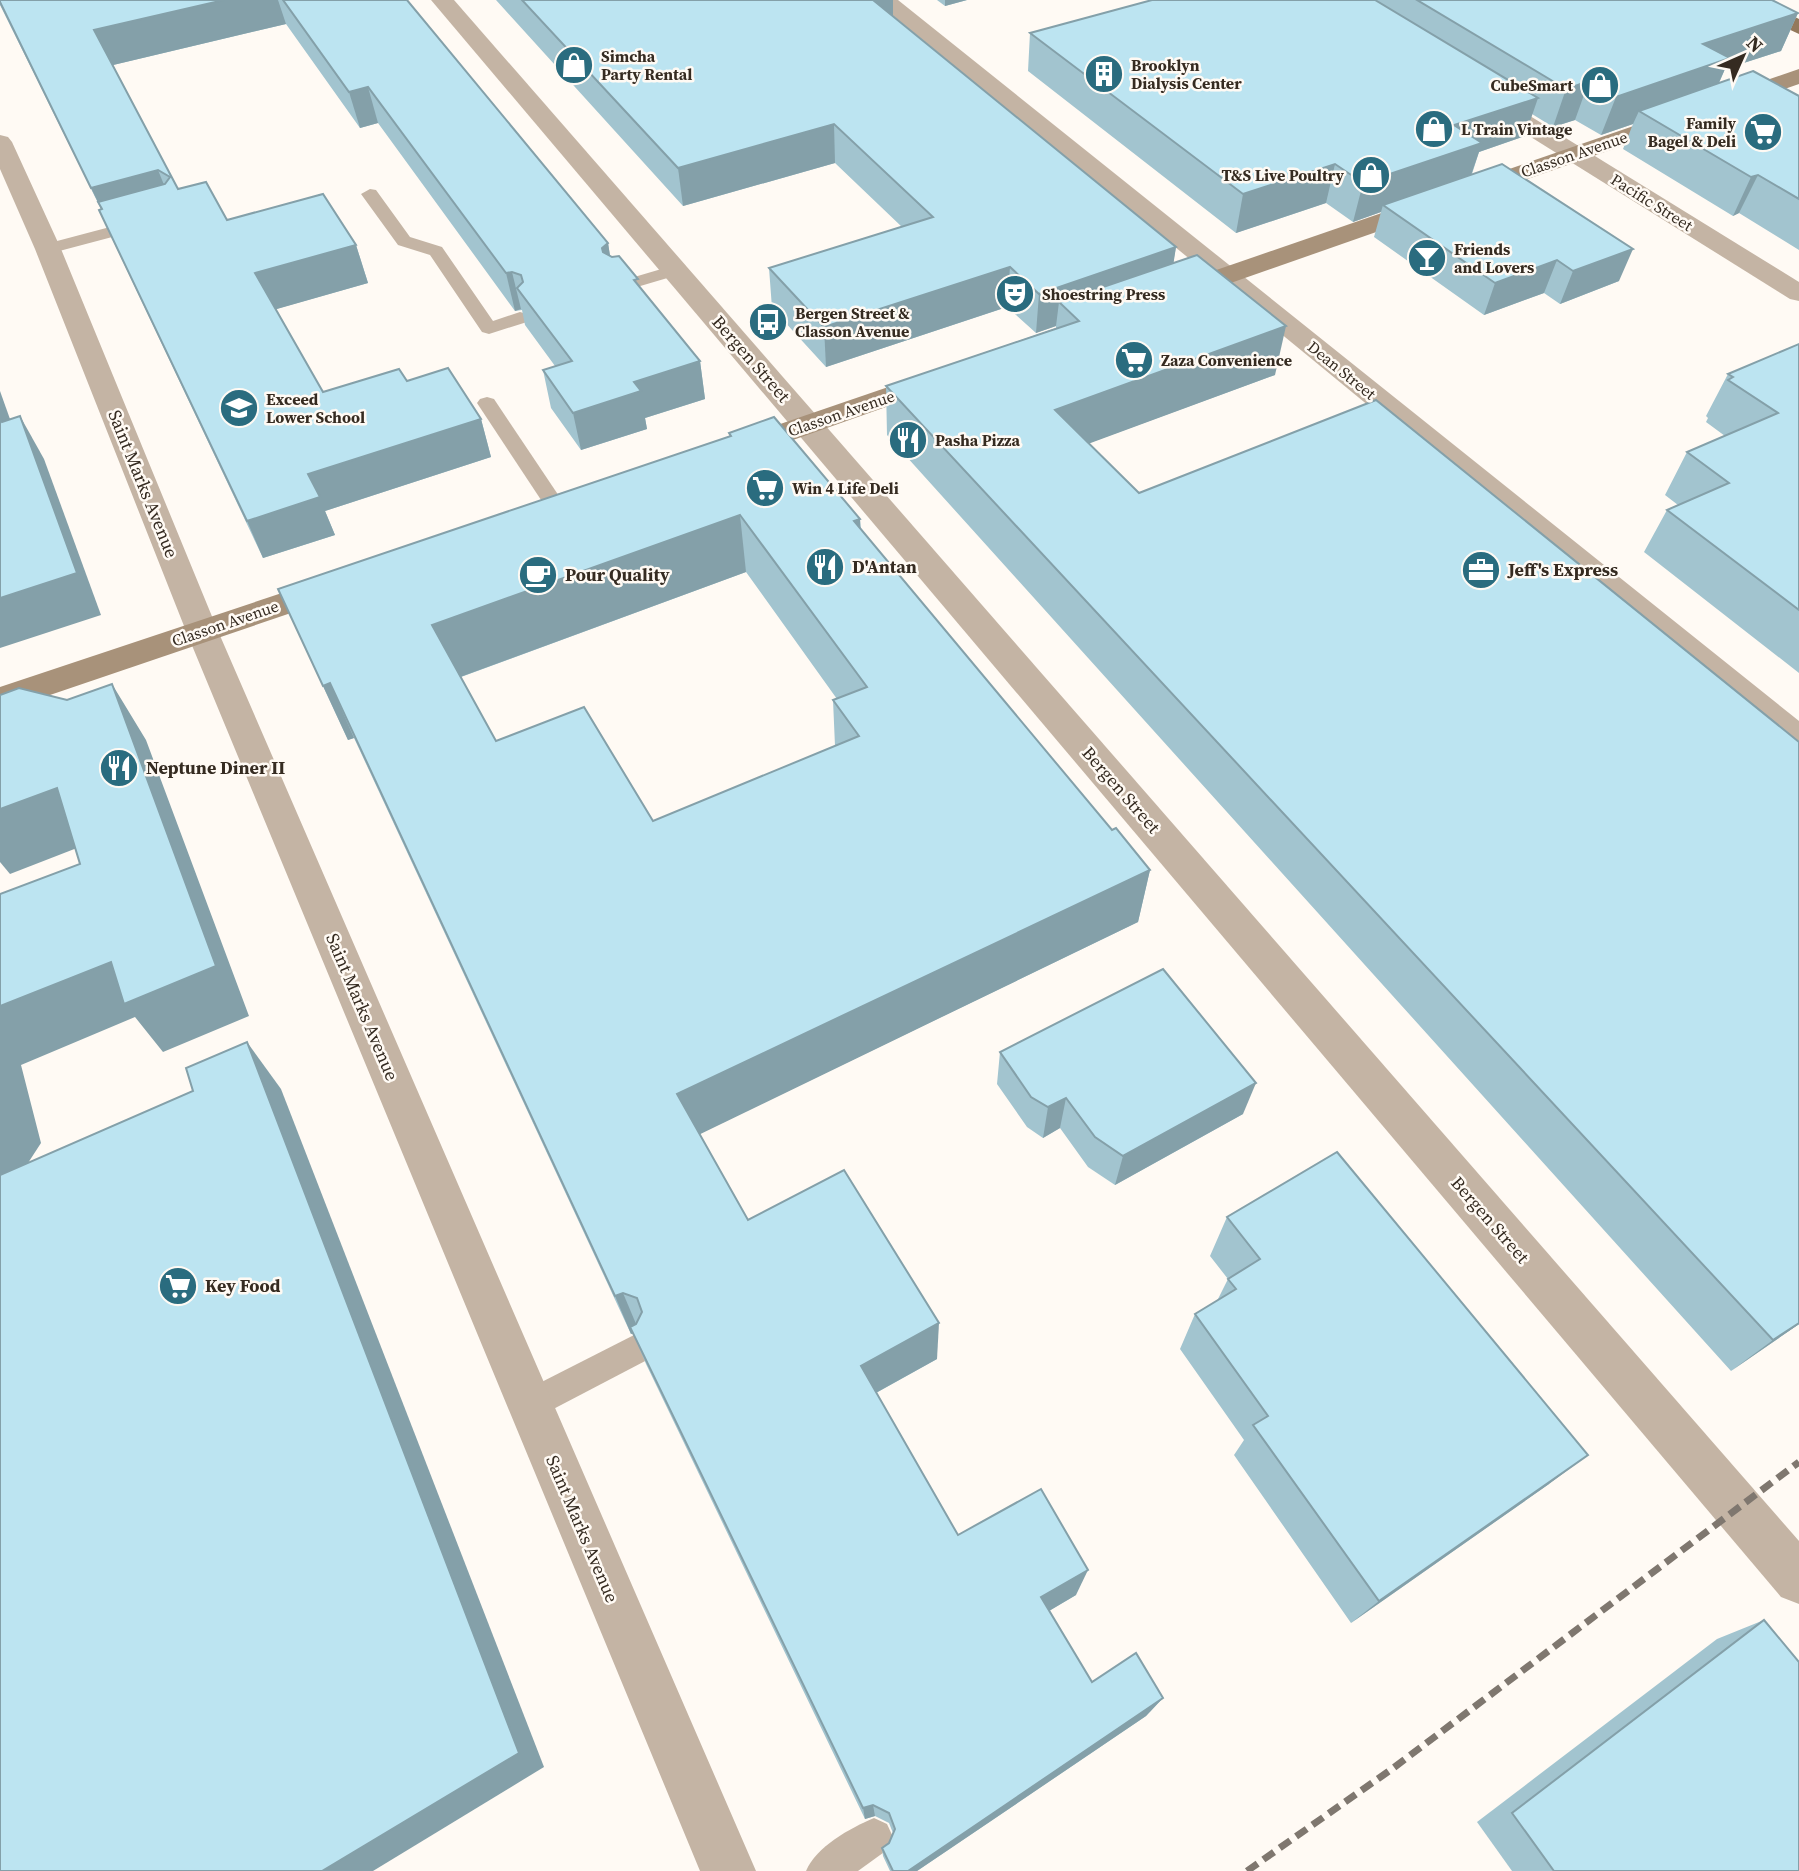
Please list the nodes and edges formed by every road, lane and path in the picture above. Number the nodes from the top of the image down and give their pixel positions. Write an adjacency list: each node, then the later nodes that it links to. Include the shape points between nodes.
1 (442, 0): 12 (street, Bergen Street)
2 (885, 0): 13 (street, Dean Street)
3 (1745, 0): 4 (main road)
4 (1799, 27)
5 (1795, 81): 8 (street, Classon Avenue)
6 (1465, 86): 8 (street, Pacific Street)
7 (0, 142): 11 (street, Saint Marks Avenue)
8 (1575, 154): 13 (street, Classon Avenue); 15 (street, Pacific Street)
9 (370, 194): 17 (lane, via 404,242 436,251 489,328)
10 (161, 219): 11 (lane)
11 (48, 249): 24 (street, Saint Marks Avenue)
12 (675, 270): 14 (lane); 20 (street, Bergen Street)
13 (1226, 276): 16 (street, Classon Avenue); 26 (street, Dean Street)
14 (620, 287)
15 (1799, 293)
16 (1155, 301)
17 (520, 318)
18 (963, 370): 20 (street, Classon Avenue)
19 (487, 403): 22 (lane)
20 (808, 425): 21 (street, Classon Avenue); 29 (street, Bergen Street)
21 (714, 457)
22 (558, 510)
23 (360, 578): 24 (street, Classon Avenue)
24 (202, 631): 25 (street, Classon Avenue); 28 (street, Saint Marks Avenue)
25 (0, 700)
26 (1799, 740)
27 (638, 1348): 28 (lane)
28 (529, 1405): 31 (street, Saint Marks Avenue)
29 (1799, 1579)
30 (874, 1837): 32 (lane)
31 (727, 1871)
32 (825, 1871)

